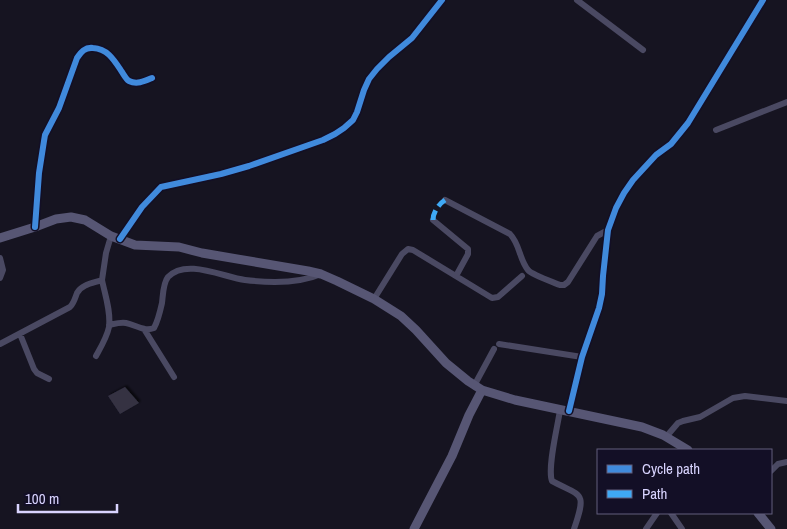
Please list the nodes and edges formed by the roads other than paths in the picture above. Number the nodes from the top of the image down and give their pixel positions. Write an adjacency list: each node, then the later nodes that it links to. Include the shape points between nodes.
1 (442, 0): 13 (street, via 412,38 388,57 369,79 353,120 344,128 323,140 249,166 161,187)
2 (577, 0): 4 (street)
3 (763, 0): 11 (street, via 688,123 624,192)
4 (643, 50)
5 (152, 78): 10 (street, via 132,82 108,53 89,48 80,52 44,141)
6 (787, 102): 7 (street)
7 (716, 130)
8 (445, 200): 11 (street, via 510,234 529,272 560,286 568,282 597,236)
9 (433, 220): 16 (street, via 468,249)
10 (36, 227): 12 (main road); 13 (main road, via 56,218 71,217 86,220)
11 (608, 230): 26 (street, via 600,308)
12 (0, 238)
13 (115, 238): 15 (main road, via 135,245 179,247); 19 (street, via 106,253)
14 (0, 258): 18 (street, via 3,270)
15 (321, 274): 20 (main road); 22 (street, via 304,280 256,281 195,268 179,270 165,282 154,328)
16 (456, 276): 17 (street, via 492,298 498,297); 20 (street, via 414,250 408,250 402,254)
17 (522, 276)
18 (0, 278)
19 (102, 280): 21 (street); 23 (street, via 82,287 70,307)
20 (374, 299): 29 (main road, via 407,320 441,357)
21 (109, 325): 22 (street, via 124,323); 25 (street)
22 (144, 329): 27 (street)
23 (20, 334): 24 (street); 28 (street, via 34,369)
24 (0, 344)
25 (96, 356)
26 (582, 357): 29 (street, via 496,346); 31 (street)
27 (174, 377)
28 (49, 379)
29 (478, 388): 31 (main road, via 515,400); 39 (main road, via 448,465)
30 (787, 401): 32 (street, via 745,396 733,398 700,417 678,423)
31 (565, 410): 32 (main road, via 642,427); 40 (street, via 550,478 580,497)
32 (666, 437): 33 (main road)
33 (686, 449)
34 (787, 462): 35 (street)
35 (772, 470)
36 (656, 514): 41 (street)
37 (672, 514): 42 (street)
38 (759, 514): 43 (main road)
39 (414, 529)
40 (574, 529)
41 (646, 529)
42 (682, 529)
43 (771, 529)

